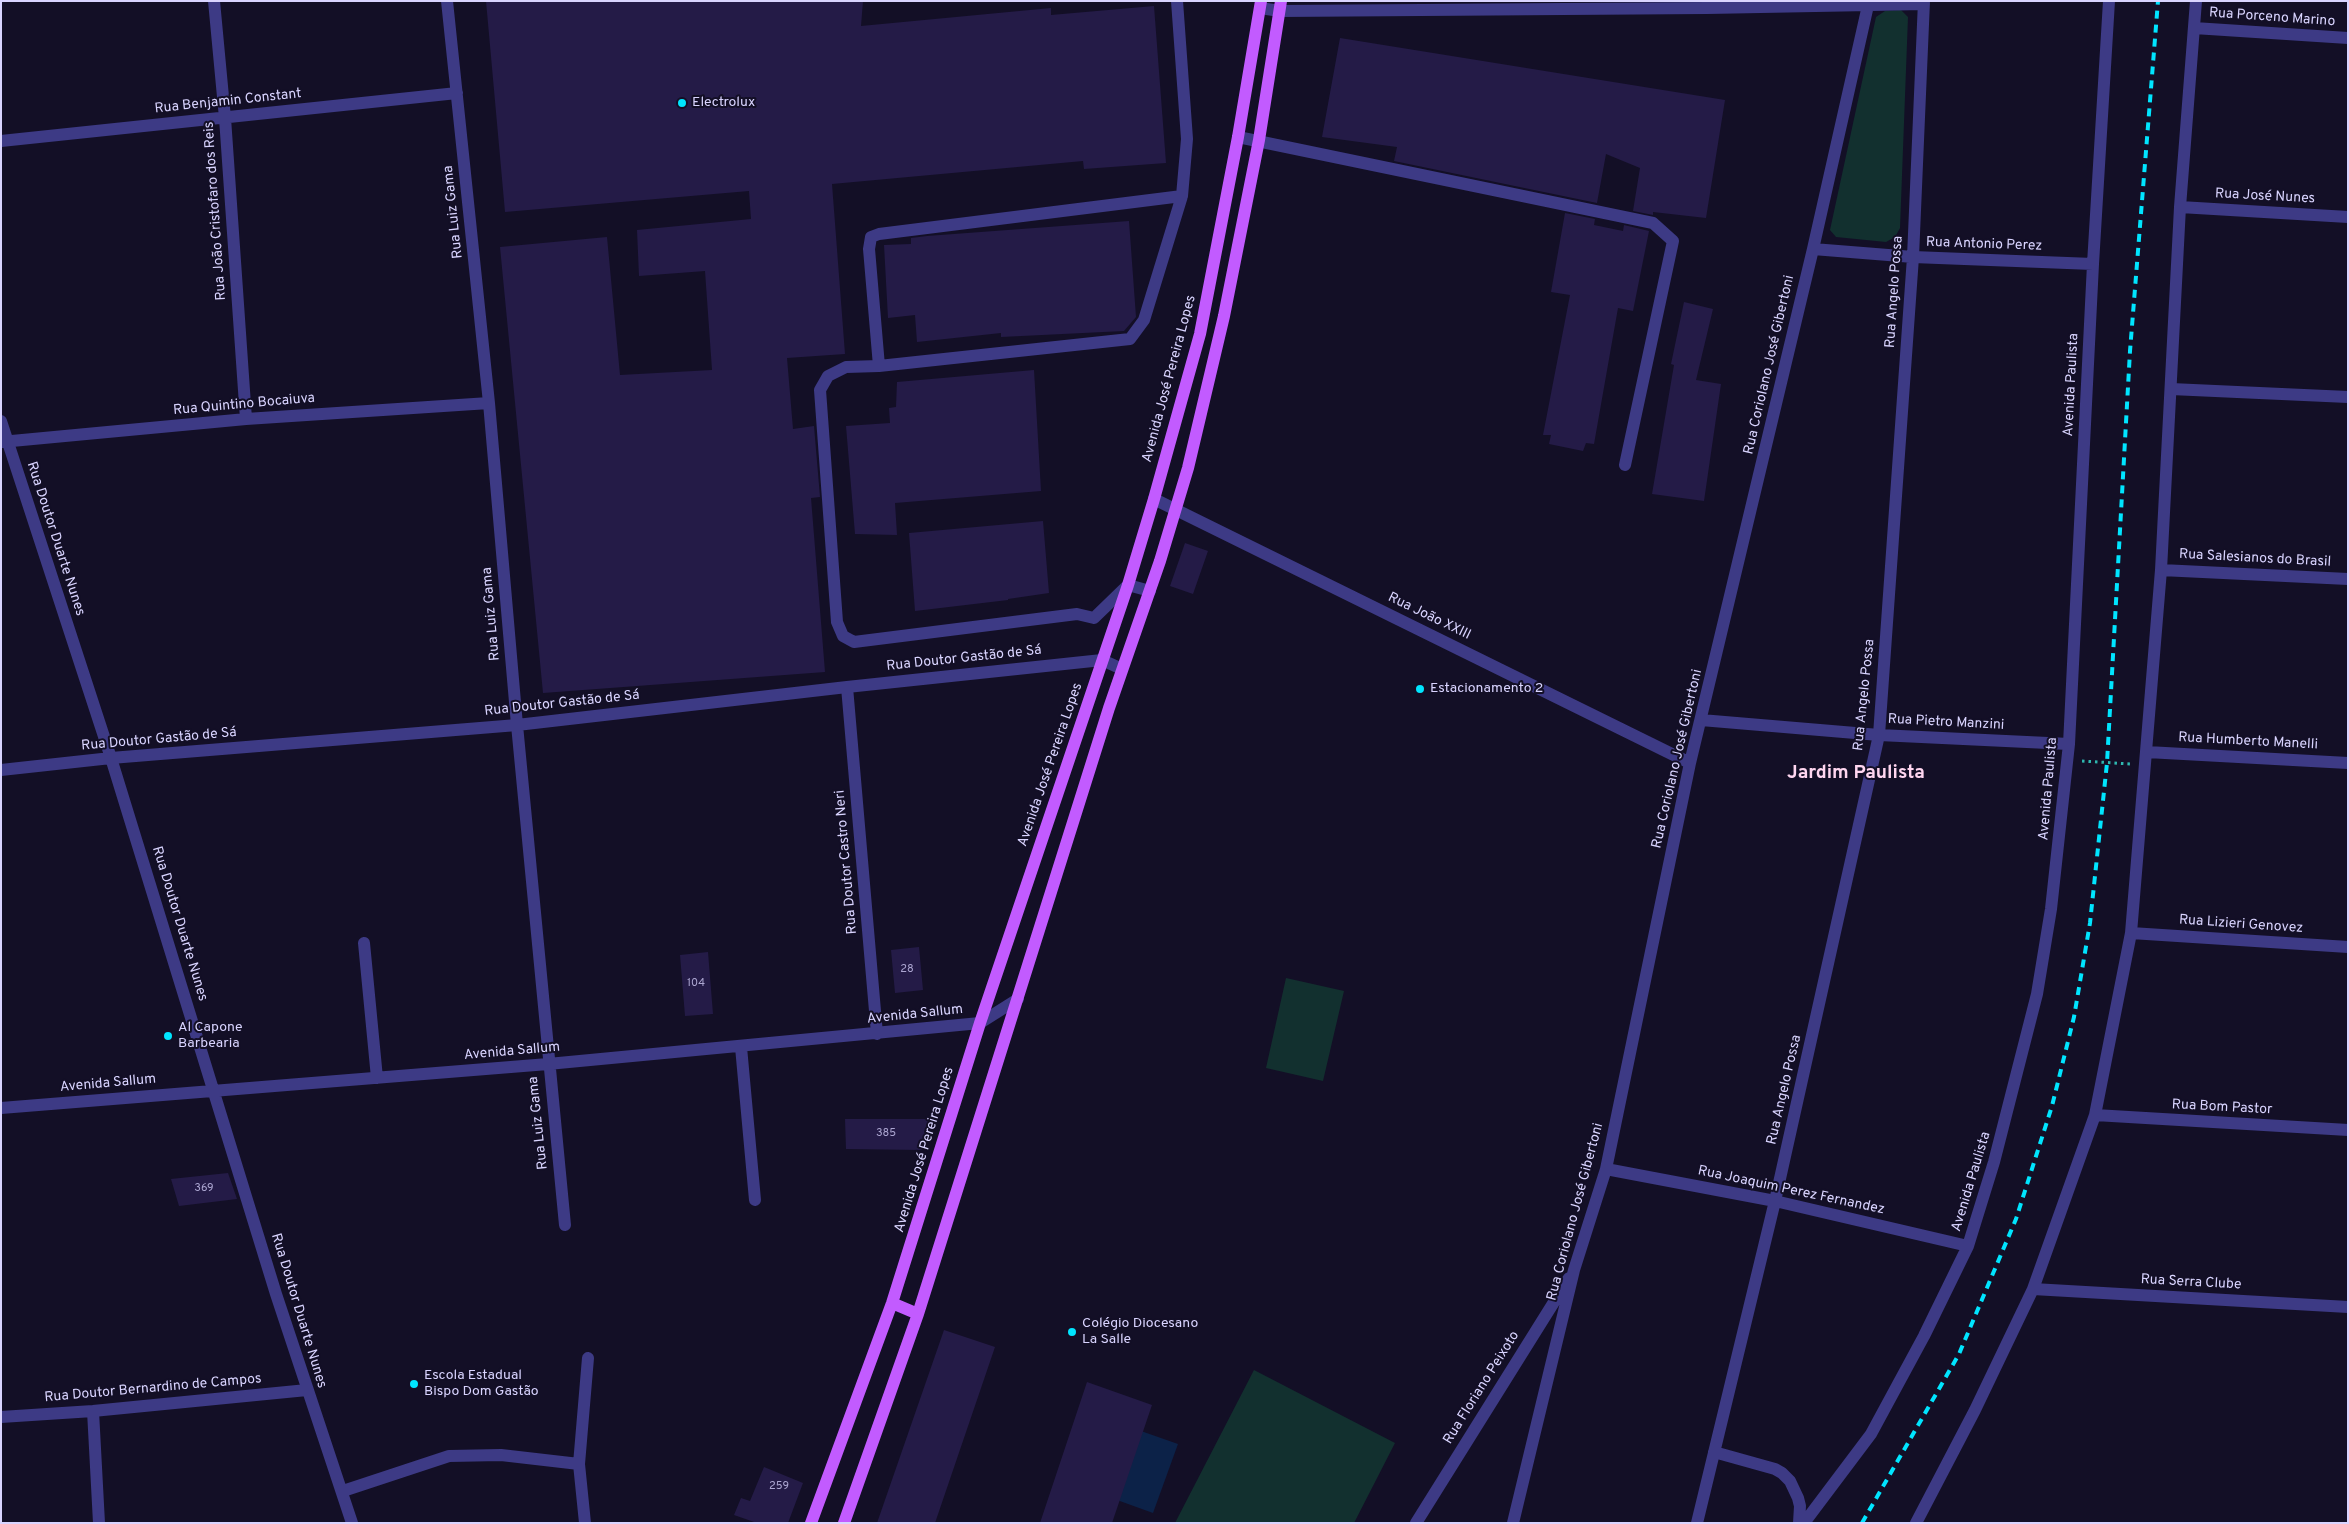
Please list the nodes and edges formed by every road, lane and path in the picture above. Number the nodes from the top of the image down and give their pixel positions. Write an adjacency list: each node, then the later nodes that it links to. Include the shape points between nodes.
1 (214, 1): 14 (street, Rua João Cristofaro dos Reis)
2 (447, 1): 13 (street, Rua Luiz Gama)
3 (1177, 1): 18 (street, via 1186,139)
4 (2109, 1): 23 (street, Avenida Paulista)
5 (2196, 1): 11 (street)
6 (1924, 2): 7 (street); 22 (street, Rua Angelo Possa)
7 (1869, 4): 9 (street); 21 (street, Rua Coriolano José Gibertoni)
8 (1261, 5): 10 (street); 15 (main road, Avenida José Pereira Lopes)
9 (1707, 5): 10 (street)
10 (1280, 6): 17 (main road)
11 (2194, 28): 12 (street, Rua Porceno Marino); 19 (street)
12 (2348, 38)
13 (457, 93): 14 (street, Rua Benjamin Constant); 27 (street, Rua Luiz Gama)
14 (225, 118): 16 (street, Rua Benjamin Constant); 28 (street, Rua João Cristofaro dos Reis)
15 (1238, 137): 17 (street); 32 (main road, Avenida José Pereira Lopes, via 1200,334)
16 (1, 140)
17 (1259, 140): 31 (street, via 1653,223 1673,241); 33 (main road, via 1224,316 1188,468)
18 (1182, 196): 24 (street, via 1144,320 1130,339); 24 (street, via 871,237 869,249)
19 (2180, 207): 20 (street, Rua José Nunes); 25 (street)
20 (2348, 217)
21 (1813, 249): 22 (street, Rua Antonio Perez); 41 (street, Rua Coriolano José Gibertoni)
22 (1913, 257): 23 (street, Rua Antonio Perez); 43 (street, Rua Angelo Possa)
23 (2093, 264): 44 (street, Avenida Paulista)
24 (879, 366): 36 (street, via 846,367 828,376 820,390 837,622 843,636 854,642 1077,614 1094,618)
25 (2171, 389): 26 (street); 34 (street)
26 (2348, 397)
27 (489, 404): 28 (street, Rua Quintino Bocaiuva); 42 (street, Rua Luiz Gama)
28 (246, 419): 30 (street, Rua Quintino Bocaiuva)
29 (1, 421): 30 (street, Rua Doutor Duarte Nunes)
30 (4, 442): 46 (street, Rua Doutor Duarte Nunes)
31 (1625, 465)
32 (1154, 499): 33 (street, Rua João XXIII); 36 (main road, Avenida José Pereira Lopes)
33 (1175, 509): 37 (main road); 48 (street, Rua João XXIII)
34 (2161, 570): 35 (street, Rua Salesianos do Brasil); 45 (street)
35 (2348, 579)
36 (1128, 585): 37 (street); 38 (main road, Avenida José Pereira Lopes)
37 (1150, 591): 39 (main road)
38 (1102, 660): 39 (street); 40 (street, Rua Doutor Gastão de Sá); 56 (main road, Avenida José Pereira Lopes)
39 (1122, 669): 55 (main road)
40 (847, 687): 42 (street, Rua Doutor Gastão de Sá); 57 (street, Rua Doutor Castro Neri)
41 (1701, 720): 43 (street, Rua Pietro Manzini); 48 (street, Rua Coriolano José Gibertoni)
42 (517, 725): 46 (street, Rua Doutor Gastão de Sá); 59 (street, Rua Luiz Gama)
43 (1880, 735): 44 (street, Rua Pietro Manzini); 67 (street, Rua Angelo Possa)
44 (2069, 744): 47 (street, Avenida Paulista)
45 (2148, 752): 49 (street, Rua Humberto Manelli); 50 (street)
46 (111, 758): 51 (street, Rua Doutor Gastão de Sá); 61 (street, Rua Doutor Duarte Nunes)
47 (2067, 761): 50 (path); 69 (street, Avenida Paulista, via 2051,909 2037,994 1994,1162)
48 (1690, 763): 65 (street, Rua Coriolano José Gibertoni)
49 (2348, 763)
50 (2146, 765): 52 (street)
51 (1, 770)
52 (2132, 933): 54 (street, Rua Lizieri Genovez); 63 (street)
53 (364, 943): 60 (street)
54 (2348, 947)
55 (1018, 999): 56 (street, Avenida Sallum); 74 (main road)
56 (980, 1023): 57 (street, Avenida Sallum); 72 (main road, Avenida José Pereira Lopes)
57 (877, 1034): 58 (street, Avenida Sallum)
58 (741, 1046): 59 (street, Avenida Sallum); 66 (street)
59 (548, 1064): 60 (street, Avenida Sallum); 68 (street, Rua Luiz Gama)
60 (378, 1078): 61 (street, Avenida Sallum)
61 (214, 1090): 62 (street, Avenida Sallum); 76 (street, Rua Doutor Duarte Nunes)
62 (1, 1108)
63 (2095, 1115): 64 (street, Rua Bom Pastor); 71 (street)
64 (2348, 1130)
65 (1606, 1169): 67 (street, Rua Joaquim Perez Fernandez); 70 (street, Rua Coriolano José Gibertoni)
66 (755, 1200)
67 (1775, 1201): 69 (street, Rua Joaquim Perez Fernandez); 79 (street, Rua Angelo Possa)
68 (565, 1225)
69 (1968, 1246): 91 (street, Avenida Paulista, via 1872,1434)
70 (1574, 1270): 87 (street, Rua Floriano Peixoto); 88 (street, Rua Coriolano José Gibertoni)
71 (2033, 1289): 73 (street, Rua Serra Clube); 92 (street)
72 (892, 1303): 74 (main road); 85 (main road, Avenida José Pereira Lopes)
73 (2348, 1307)
74 (918, 1314): 86 (main road)
75 (588, 1358): 80 (street)
76 (307, 1390): 77 (street, Rua Doutor Bernardino de Campos); 81 (street, Rua Doutor Duarte Nunes)
77 (93, 1411): 78 (street, Rua Doutor Bernardino de Campos); 82 (street)
78 (1, 1417)
79 (1714, 1452): 89 (street, Rua Angelo Possa); 90 (street, via 1782,1473 1798,1498)
80 (579, 1464): 81 (street, via 500,1455 449,1456); 84 (street)
81 (343, 1491): 83 (street, Rua Doutor Duarte Nunes)
82 (99, 1523)
83 (352, 1523)
84 (585, 1523)
85 (811, 1523)
86 (844, 1523)
87 (1416, 1523)
88 (1514, 1523)
89 (1697, 1523)
90 (1799, 1523)
91 (1804, 1523)
92 (1916, 1523)

